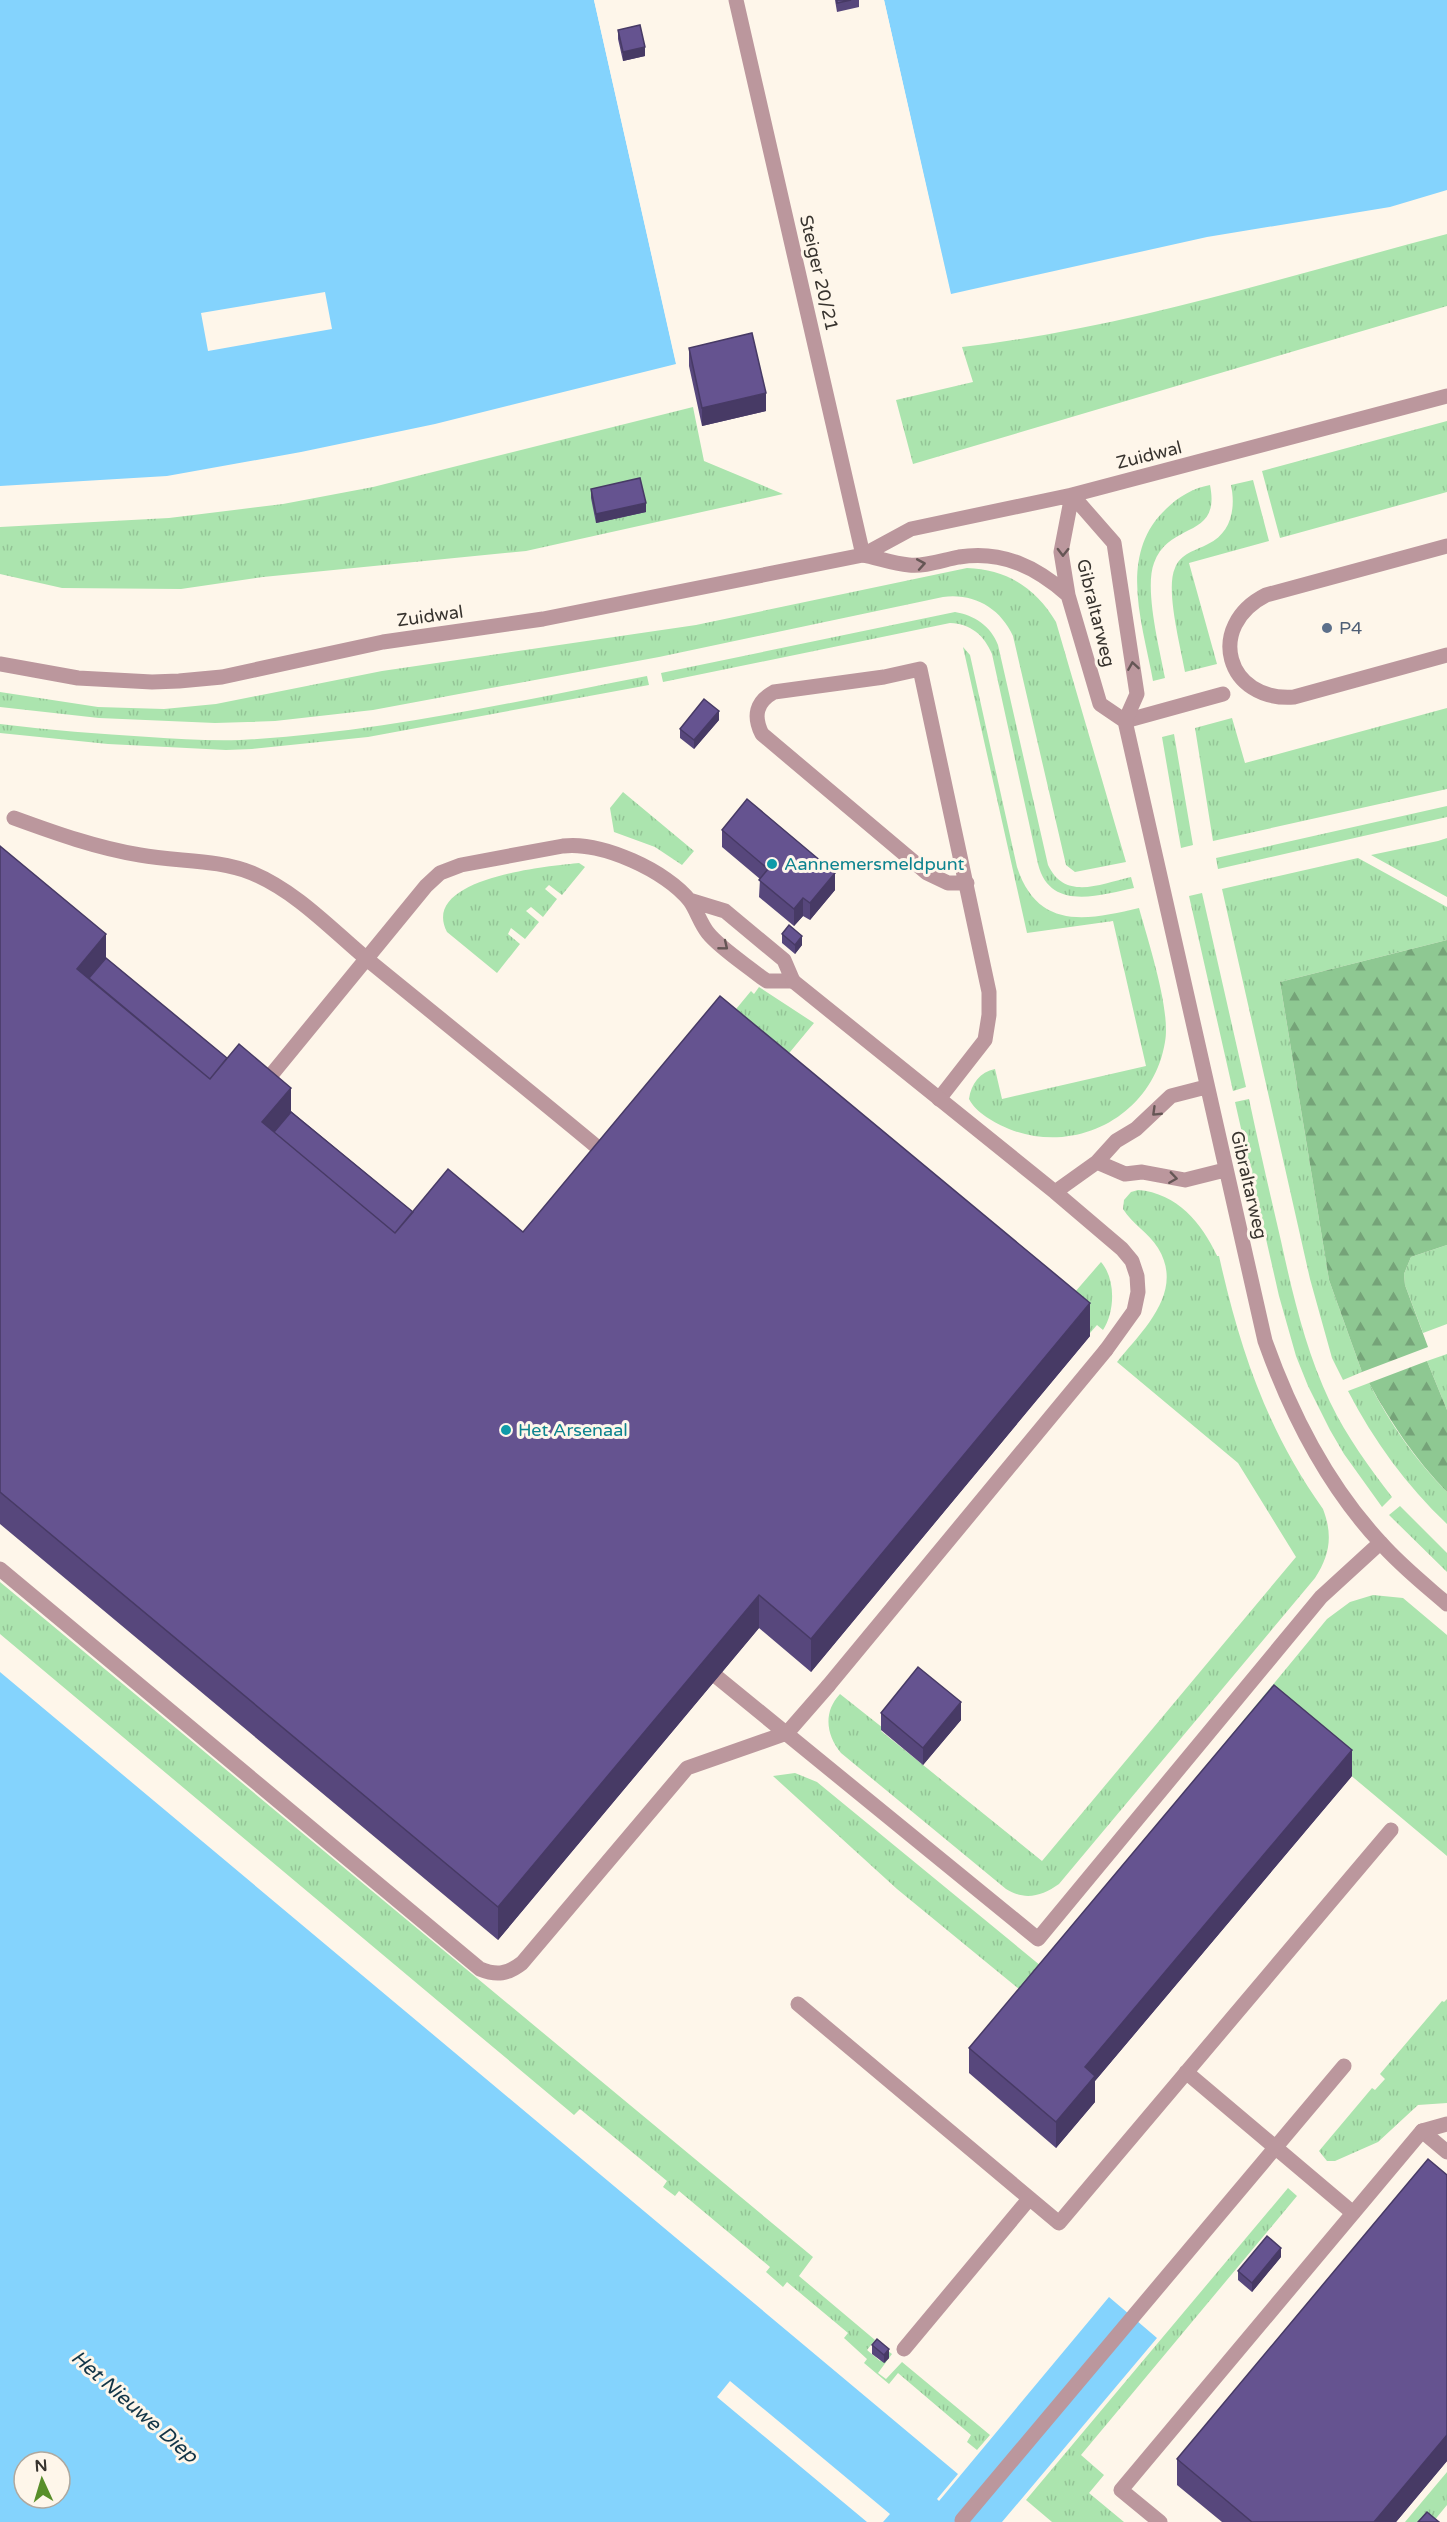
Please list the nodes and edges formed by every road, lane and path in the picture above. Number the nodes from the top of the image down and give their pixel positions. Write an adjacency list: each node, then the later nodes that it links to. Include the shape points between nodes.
1 (736, 0): 5 (street, Steiger 20/21)
2 (1447, 396): 3 (street, Zuidwal)
3 (1072, 495): 5 (street, Zuidwal, via 911,529); 6 (street, Gibraltarweg, one-way to 6, via 1061,552); 10 (street, Gibraltarweg, one-way to 3, via 1137,694 1114,543)
4 (1447, 546): 7 (street, via 1266,595 1240,614 1232,628 1230,644 1238,674 1262,694 1278,698)
5 (863, 555): 6 (street, Zuidwal, one-way to 6, via 910,566 988,555 1041,573); 8 (street, Zuidwal, via 543,619 383,642 222,677 152,682 88,679)
6 (1068, 595): 10 (street, Gibraltarweg, via 1100,704)
7 (1447, 655)
8 (0, 664)
9 (1223, 694): 10 (street)
10 (1125, 721): 17 (street, Gibraltarweg)
11 (14, 818): 14 (street, via 96,846 223,864 251,873 300,901)
12 (967, 883): 12 (street, via 920,669 774,692 759,704 756,714 762,734 927,873 948,883); 18 (street, via 987,977 989,1015 985,1040)
13 (689, 900): 14 (street, via 663,879 618,854 593,846 563,846 461,865 440,873); 15 (street, via 725,911 784,960); 15 (street, one-way to 15, via 708,934 767,981)
14 (366, 959): 16 (street); 19 (street)
15 (793, 981): 18 (street)
16 (272, 1074)
17 (1206, 1088): 20 (street, one-way to 20, via 1171,1096 1136,1130 1116,1141); 21 (street, Gibraltarweg)
18 (939, 1099): 22 (street)
19 (597, 1147)
20 (1097, 1162): 21 (street, one-way to 21, via 1125,1174 1142,1172 1185,1180); 22 (street)
21 (1225, 1170): 23 (street, Gibraltarweg, via 1260,1323 1279,1380 1329,1475)
22 (1055, 1192): 27 (street, via 1131,1261 1138,1292 1134,1311 1107,1350)
23 (1380, 1543): 25 (street, Gibraltarweg); 27 (street, via 1321,1597 1038,1939)
24 (0, 1569): 27 (street, via 480,1969 490,1973 512,1971 522,1963 687,1768)
25 (1447, 1604)
26 (717, 1677): 27 (street)
27 (787, 1733)
28 (1391, 1830): 31 (street)
29 (798, 2004): 36 (street)
30 (1344, 2066): 34 (street)
31 (1186, 2073): 34 (street); 36 (street, via 1059,2223)
32 (1447, 2124): 33 (street)
33 (1422, 2131): 35 (street); 37 (street)
34 (1275, 2148): 37 (street); 39 (street)
35 (1447, 2151)
36 (1029, 2199): 38 (street)
37 (1353, 2213): 40 (street, via 1121,2490)
38 (904, 2349)
39 (962, 2520)
40 (1160, 2522)

